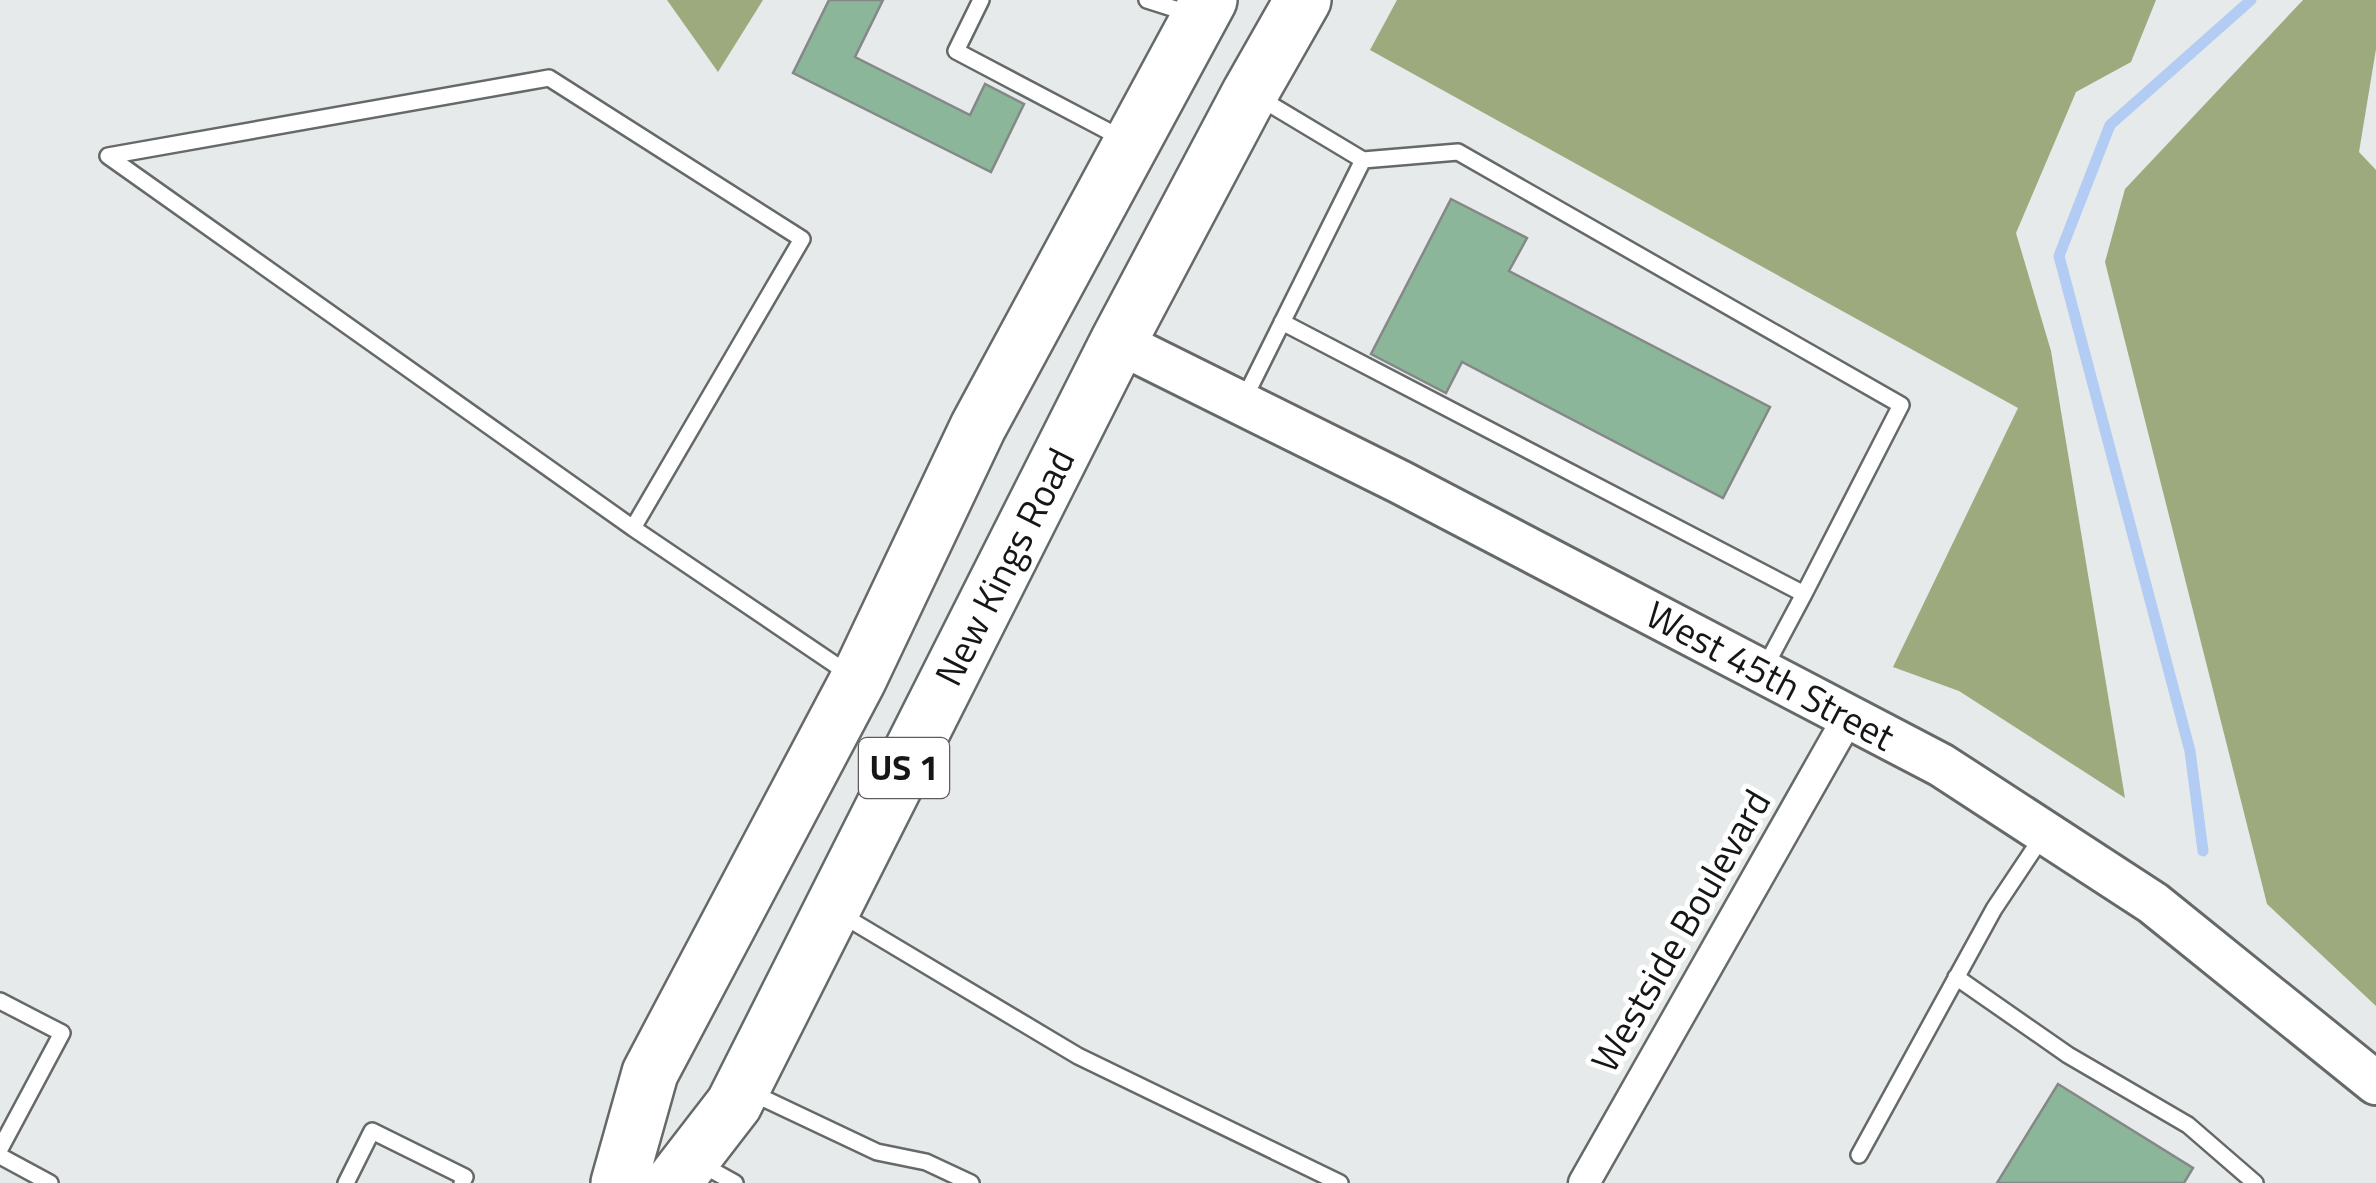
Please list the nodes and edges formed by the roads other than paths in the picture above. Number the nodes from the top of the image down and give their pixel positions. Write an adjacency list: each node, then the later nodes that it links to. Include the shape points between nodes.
1 (981, 0): 6 (lane, via 956,51)
2 (1148, 0): 4 (lane)
3 (1304, 0): 5 (highway, New Kings Road / US 1)
4 (1204, 9): 6 (highway, US 1)
5 (1250, 93): 7 (lane); 9 (highway, New Kings Road / US 1)
6 (1124, 160): 9 (highway, via 1105,274); 11 (highway, US 1)
7 (1363, 160): 8 (lane); 13 (lane, via 1458,152 1900,404)
8 (1282, 322): 10 (lane); 13 (lane)
9 (1118, 342): 10 (street, West 45th Street); 11 (highway, via 1086,349 1039,376); 18 (highway, New Kings Road / US 1)
10 (1241, 404): 14 (street, West 45th Street)
11 (978, 427): 15 (highway, US 1)
12 (633, 528): 12 (lane, via 802,239 549,78 108,156); 15 (lane)
13 (1804, 594): 14 (lane)
14 (1763, 671): 16 (street, West 45th Street)
15 (858, 680): 30 (highway, US 1, via 650,1073)
16 (1848, 718): 17 (street, West 45th Street, via 1941,765); 33 (street, Westside Boulevard)
17 (2044, 834): 19 (lane); 21 (street, West 45th Street, via 2154,903)
18 (832, 909): 22 (highway, New Kings Road / US 1); 32 (lane, via 1078,1056)
19 (1956, 977): 24 (lane); 34 (lane, via 2068,1055 2188,1125)
20 (0, 1002): 23 (lane, via 62,1032)
21 (2376, 1083)
22 (742, 1088): 26 (highway, New Kings Road / US 1); 31 (lane, via 877,1152 926,1162)
23 (0, 1148)
24 (1859, 1155)
25 (0, 1156): 27 (lane)
26 (700, 1175)
27 (50, 1183)
28 (346, 1183): 29 (lane, via 372,1132 465,1176)
29 (462, 1183)
30 (618, 1183)
31 (971, 1183)
32 (1340, 1183)
33 (1584, 1183)
34 (2255, 1183)

